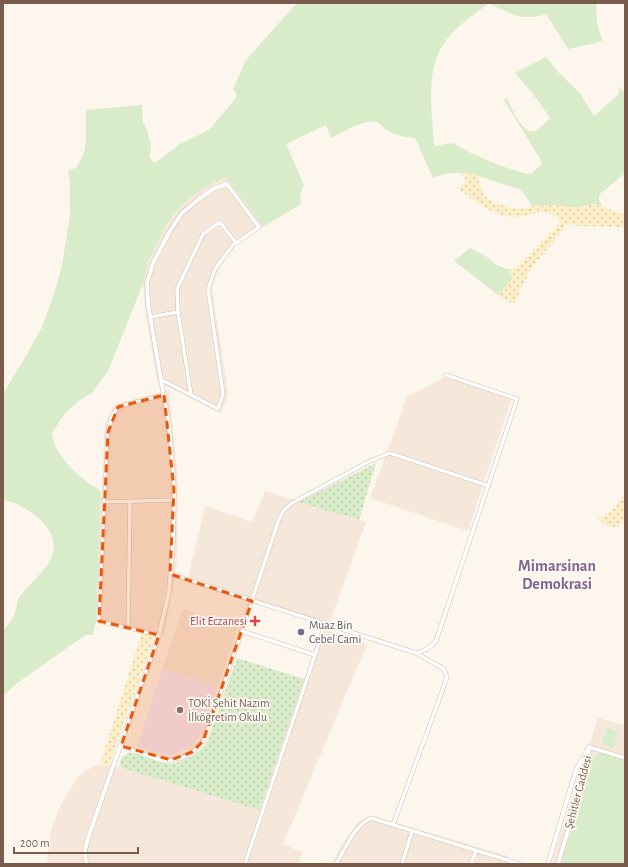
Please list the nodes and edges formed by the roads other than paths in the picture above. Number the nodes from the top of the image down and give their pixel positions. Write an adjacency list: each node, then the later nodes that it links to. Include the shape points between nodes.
1 (227, 184): 2 (street, via 259,227); 4 (street, via 213,189 182,213 170,231 153,262 147,283)
2 (236, 243): 3 (street, via 220,222 203,234 177,289); 8 (street, via 215,269 208,289 223,394 218,410)
3 (178, 312): 4 (street); 8 (street)
4 (150, 317): 6 (street)
5 (446, 375): 9 (street, via 517,399)
6 (162, 380): 7 (street); 8 (street)
7 (164, 395): 10 (street, via 169,426); 11 (street, via 118,407 111,419)
8 (191, 395)
9 (489, 486): 14 (street, via 390,453 368,462 292,503 284,510); 19 (street, via 436,641 431,648)
10 (174, 500): 12 (street); 13 (street)
11 (104, 502): 12 (street); 16 (street, via 99,621)
12 (130, 502): 16 (street)
13 (170, 574): 14 (street); 18 (street, via 169,592)
14 (252, 601): 15 (street); 17 (street)
15 (325, 625): 19 (street); 20 (street)
16 (128, 628): 18 (street)
17 (242, 631): 20 (street); 21 (street, via 204,741 192,752 171,760 160,760)
18 (159, 635): 21 (street)
19 (416, 653): 24 (street, via 444,669 447,677)
20 (315, 655): 28 (street)
21 (121, 746): 27 (street, via 88,838 85,850)
22 (589, 748): 23 (street); 33 (street, Şehitler Caddesi, via 576,770); 34 (street, Şehitler Caddesi, via 585,774)
23 (625, 758)
24 (393, 825): 25 (street); 29 (street, via 371,818 363,822)
25 (412, 831): 26 (street); 30 (street)
26 (476, 850): 31 (street); 32 (street)
27 (86, 864)
28 (245, 864)
29 (336, 864)
30 (402, 864)
31 (471, 864)
32 (520, 864)
33 (548, 864)
34 (558, 864)

